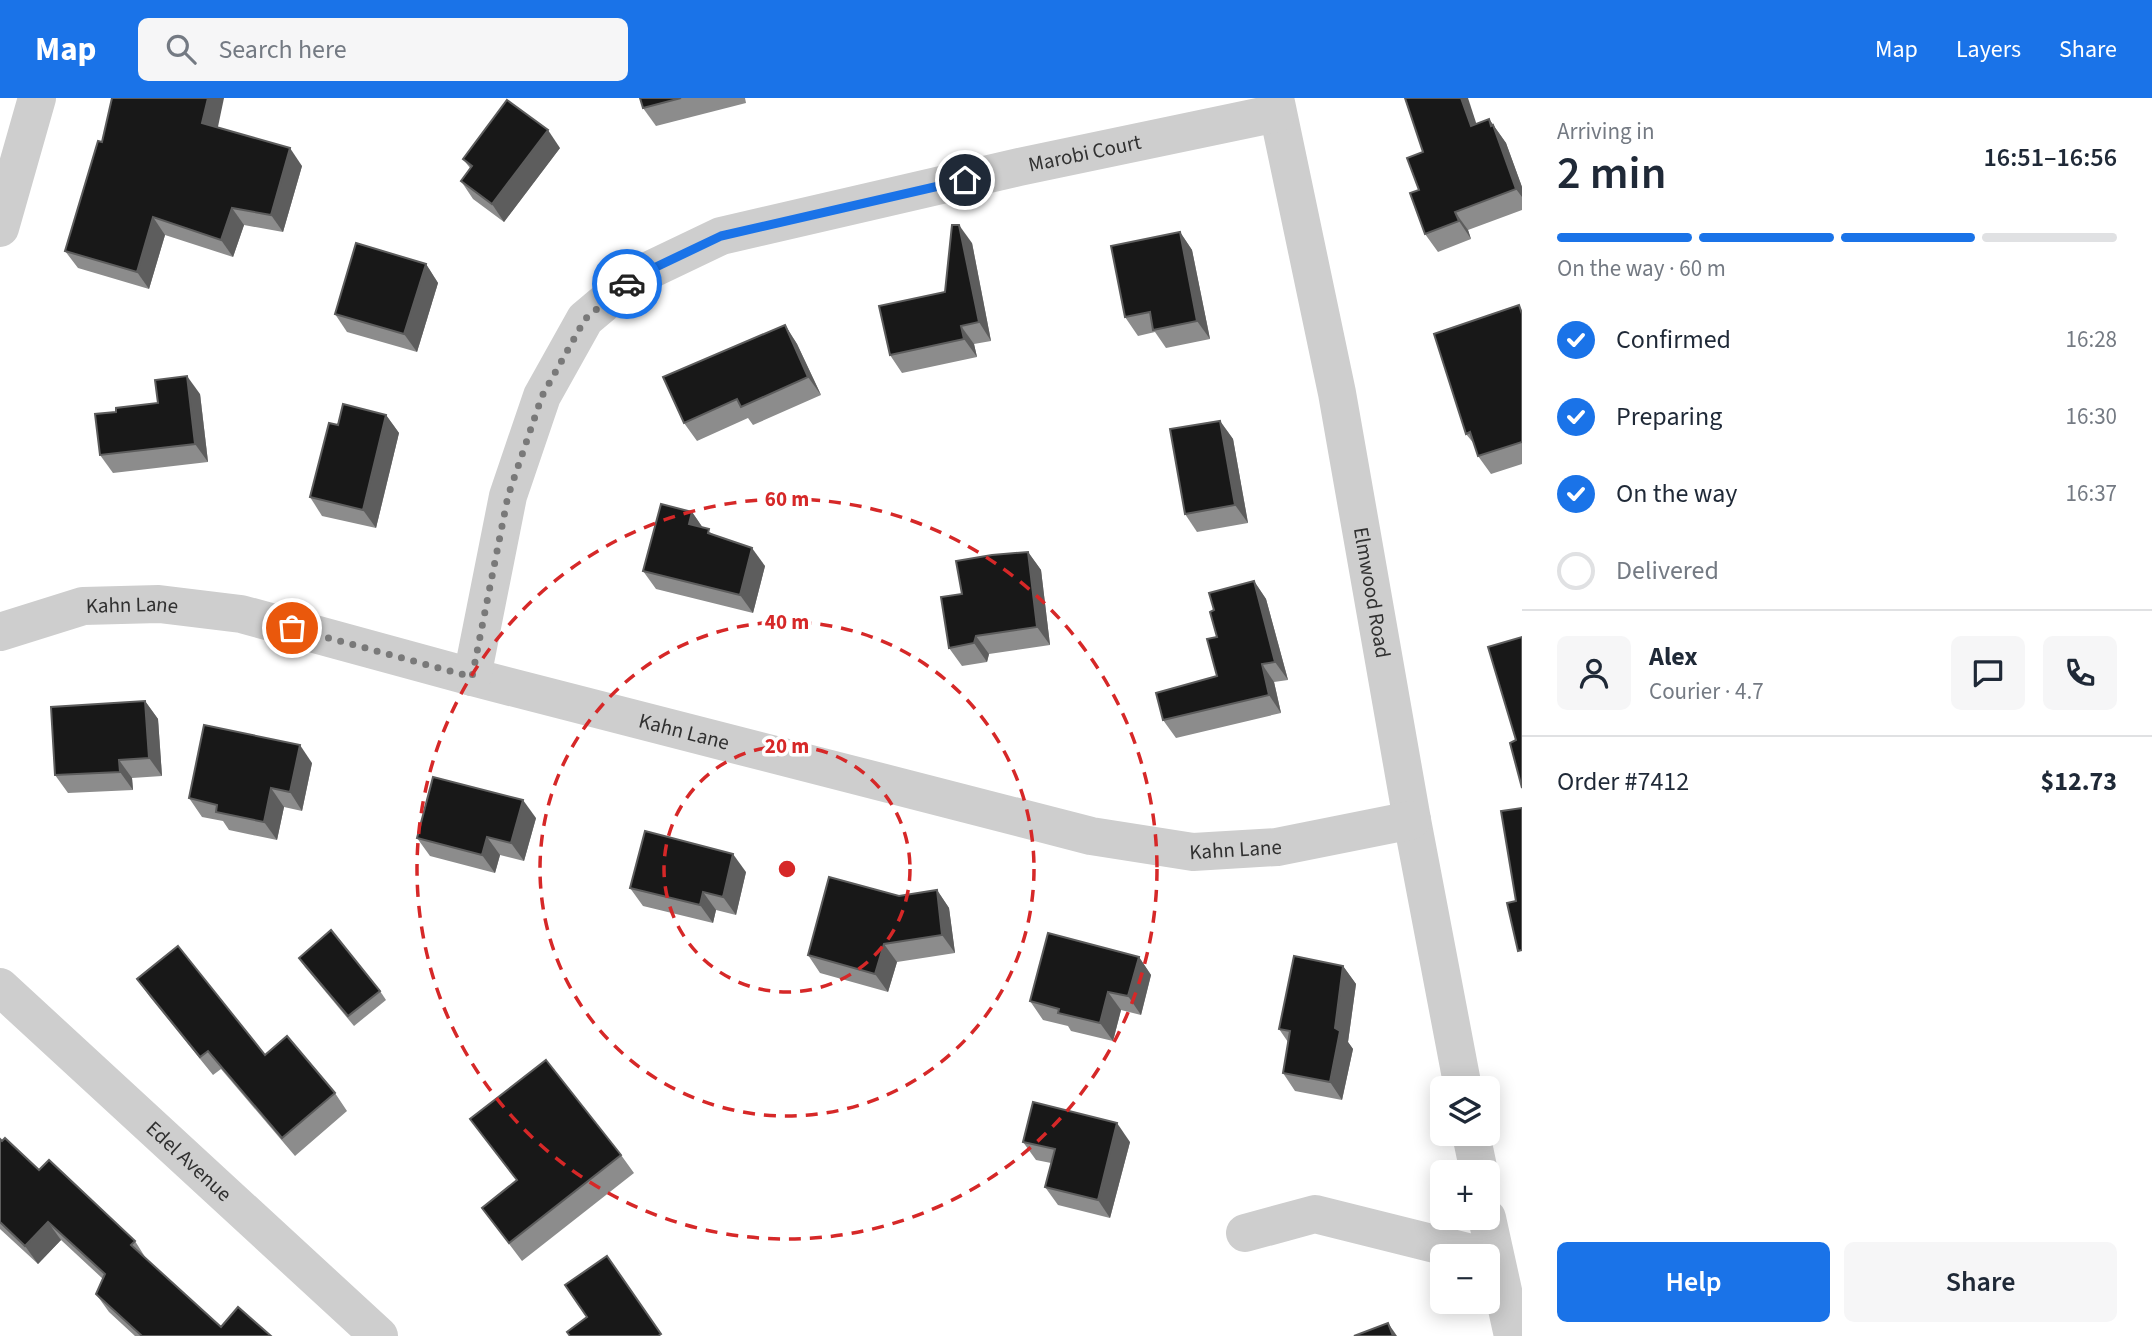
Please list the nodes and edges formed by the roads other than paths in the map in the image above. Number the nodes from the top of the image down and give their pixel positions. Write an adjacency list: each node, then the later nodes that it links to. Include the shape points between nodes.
1 (37, 98): 3 (street)
2 (1276, 105): 5 (street, Marobi Court, via 721,236 635,277 585,319 542,396 508,496); 6 (street, Elmwood Road, via 1337,393)
3 (0, 228)
4 (0, 632): 5 (street, Kahn Lane, via 83,606 159,604 241,614)
5 (472, 677): 6 (street, Kahn Lane, via 1091,836 1193,852 1277,847)
6 (1412, 820): 8 (street, Elmwood Road)
7 (0, 987): 12 (street, Edel Avenue)
8 (1461, 1076)
9 (1245, 1233): 10 (street, via 1315,1214)
10 (1434, 1244)
11 (1500, 1294): 13 (street)
12 (379, 1336)
13 (1513, 1336)

